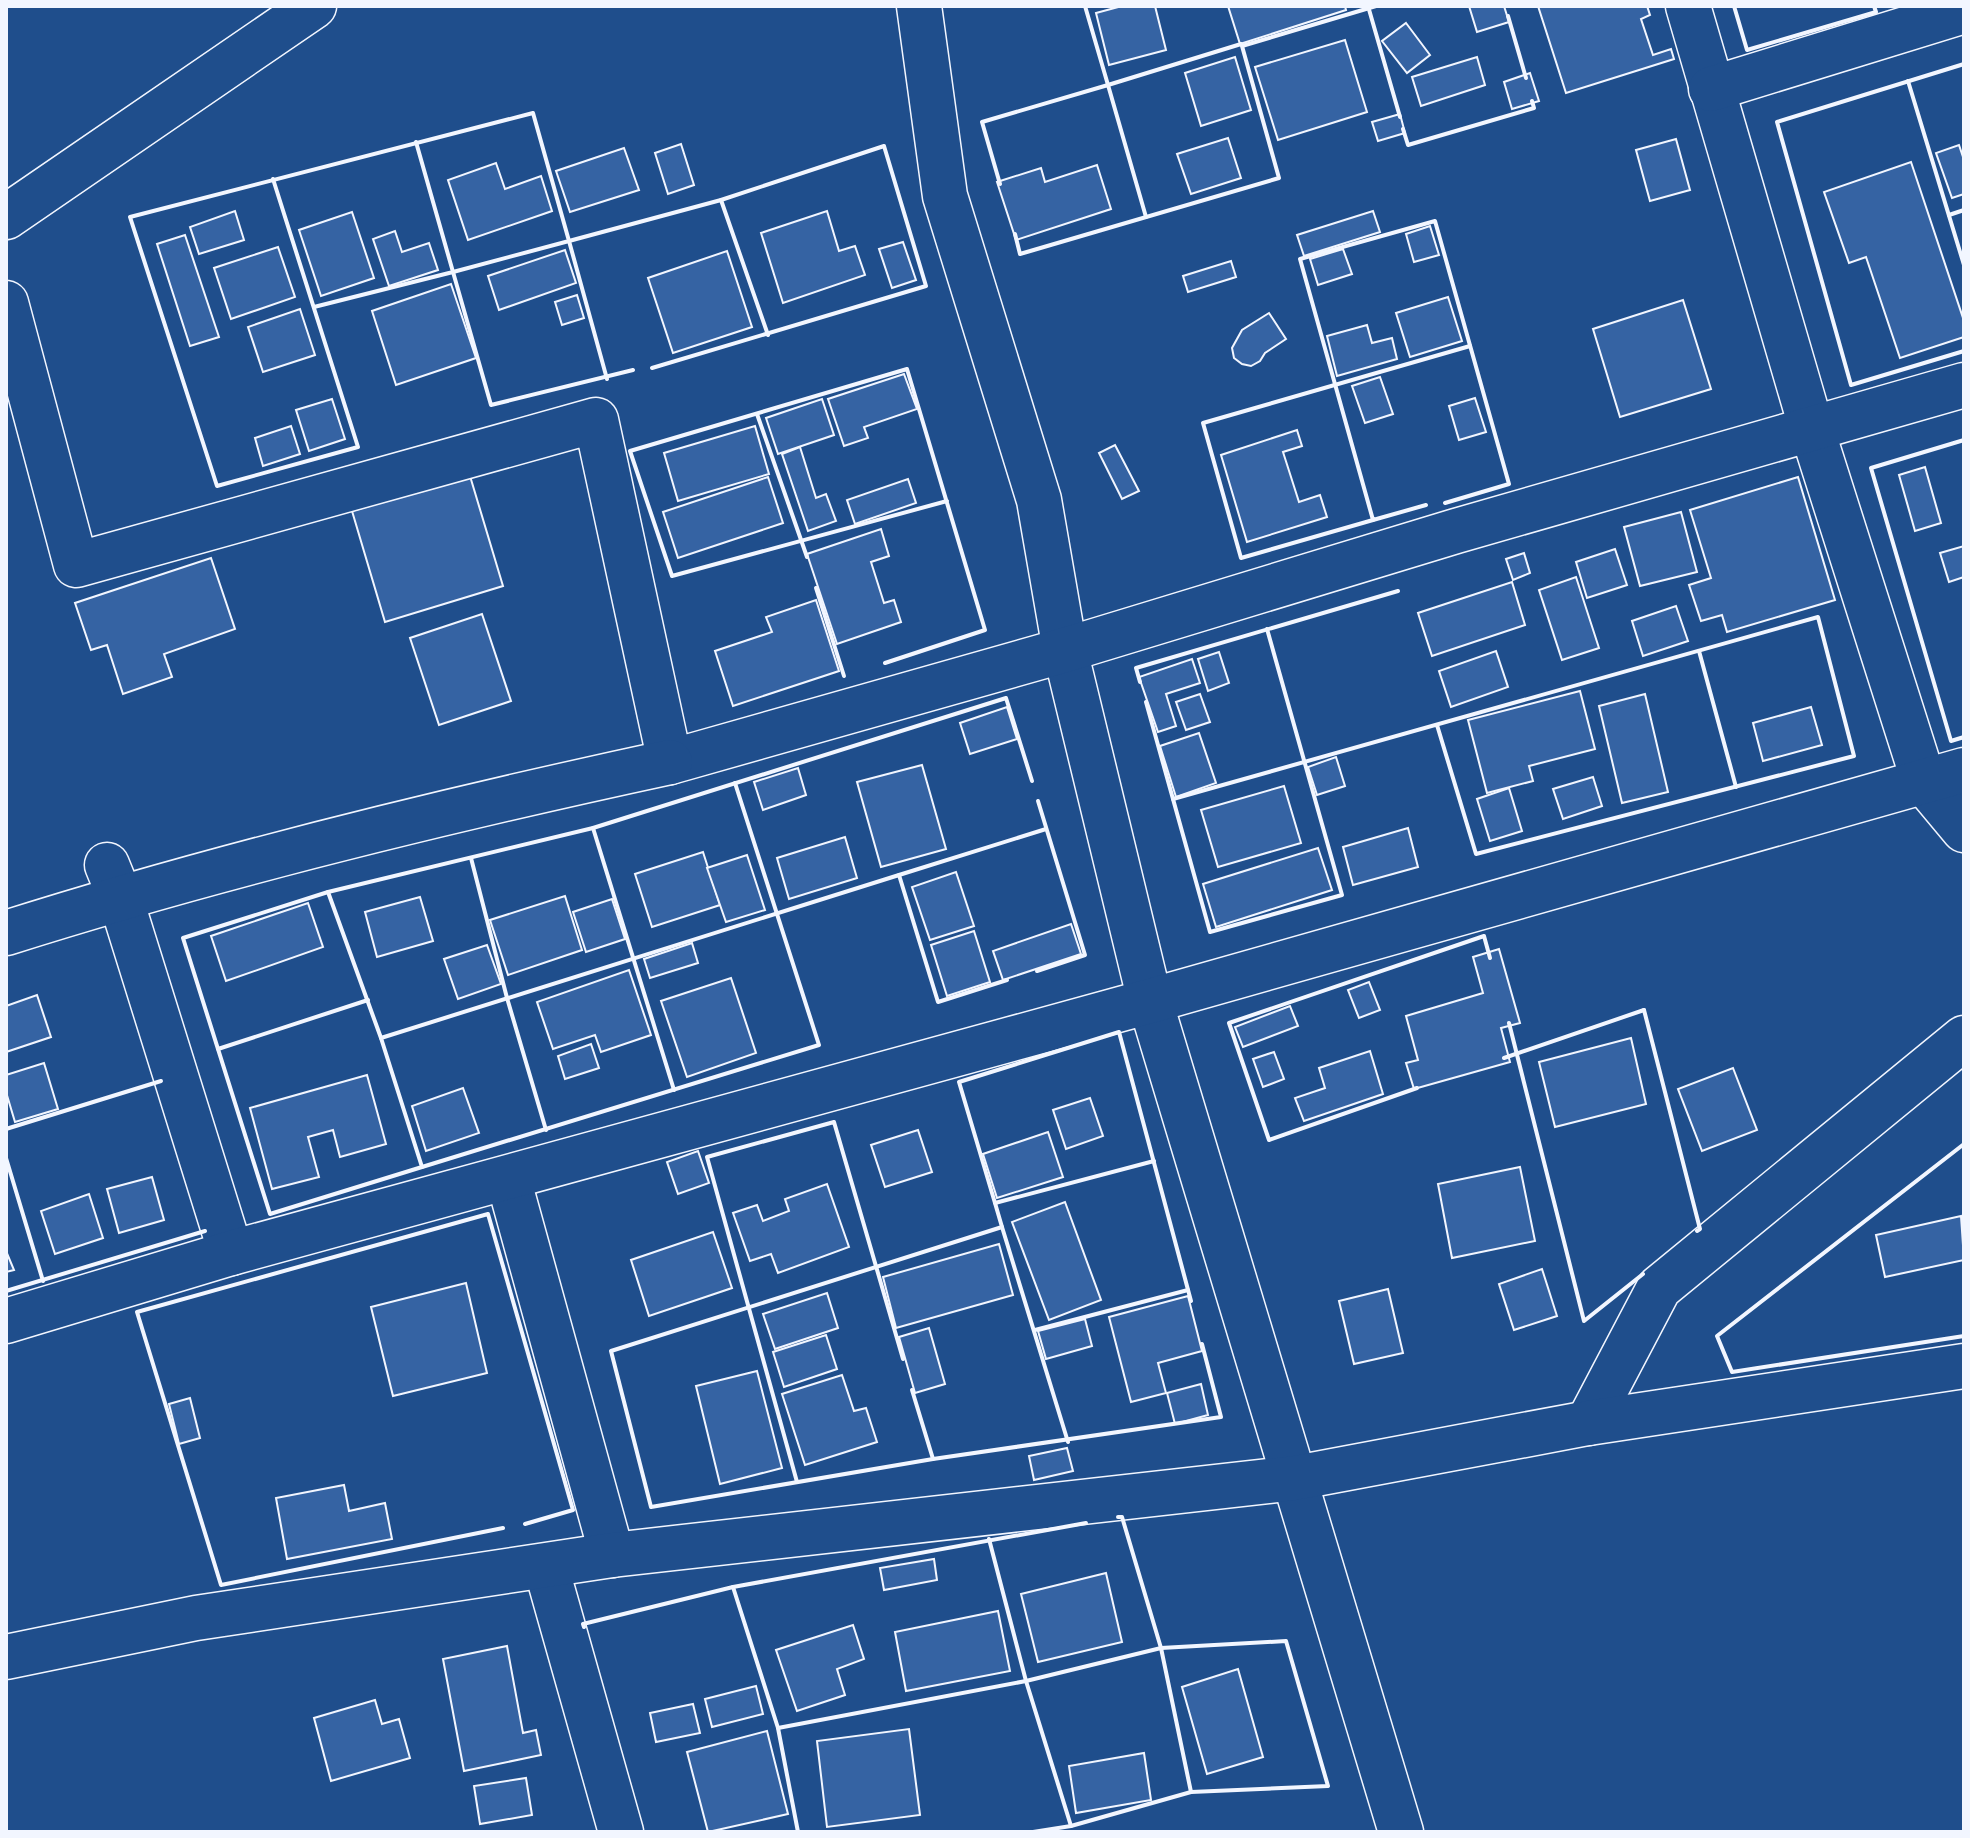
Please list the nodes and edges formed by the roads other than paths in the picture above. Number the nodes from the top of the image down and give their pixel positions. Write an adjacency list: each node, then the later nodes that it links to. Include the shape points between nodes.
1 (314, 6): 6 (street)
2 (919, 6): 10 (street, via 945,196 1039,500)
3 (1688, 6): 5 (street)
4 (1964, 11): 5 (street)
5 (1711, 89): 9 (street)
6 (6, 217)
7 (6, 303): 11 (street, via 76,565 596,420)
8 (1964, 385): 9 (street)
9 (1812, 430): 10 (street); 12 (street)
10 (1065, 650): 11 (street); 16 (street)
11 (670, 762): 14 (street)
12 (1944, 776): 13 (street); 16 (street)
13 (1964, 830)
14 (113, 881): 15 (street); 19 (street)
15 (6, 933)
16 (1150, 1001): 18 (street); 23 (street)
17 (1964, 1038): 22 (street, via 1659,1288)
18 (508, 1178): 19 (street); 24 (street)
19 (231, 1253): 20 (street)
20 (6, 1321)
21 (1964, 1366): 22 (street)
22 (1588, 1423): 23 (street)
23 (1295, 1478): 24 (street); 27 (street)
24 (612, 1555): 25 (street)
25 (546, 1567): 26 (street, via 196,1618); 28 (street)
26 (6, 1657)
27 (1391, 1830)
28 (621, 1832)

